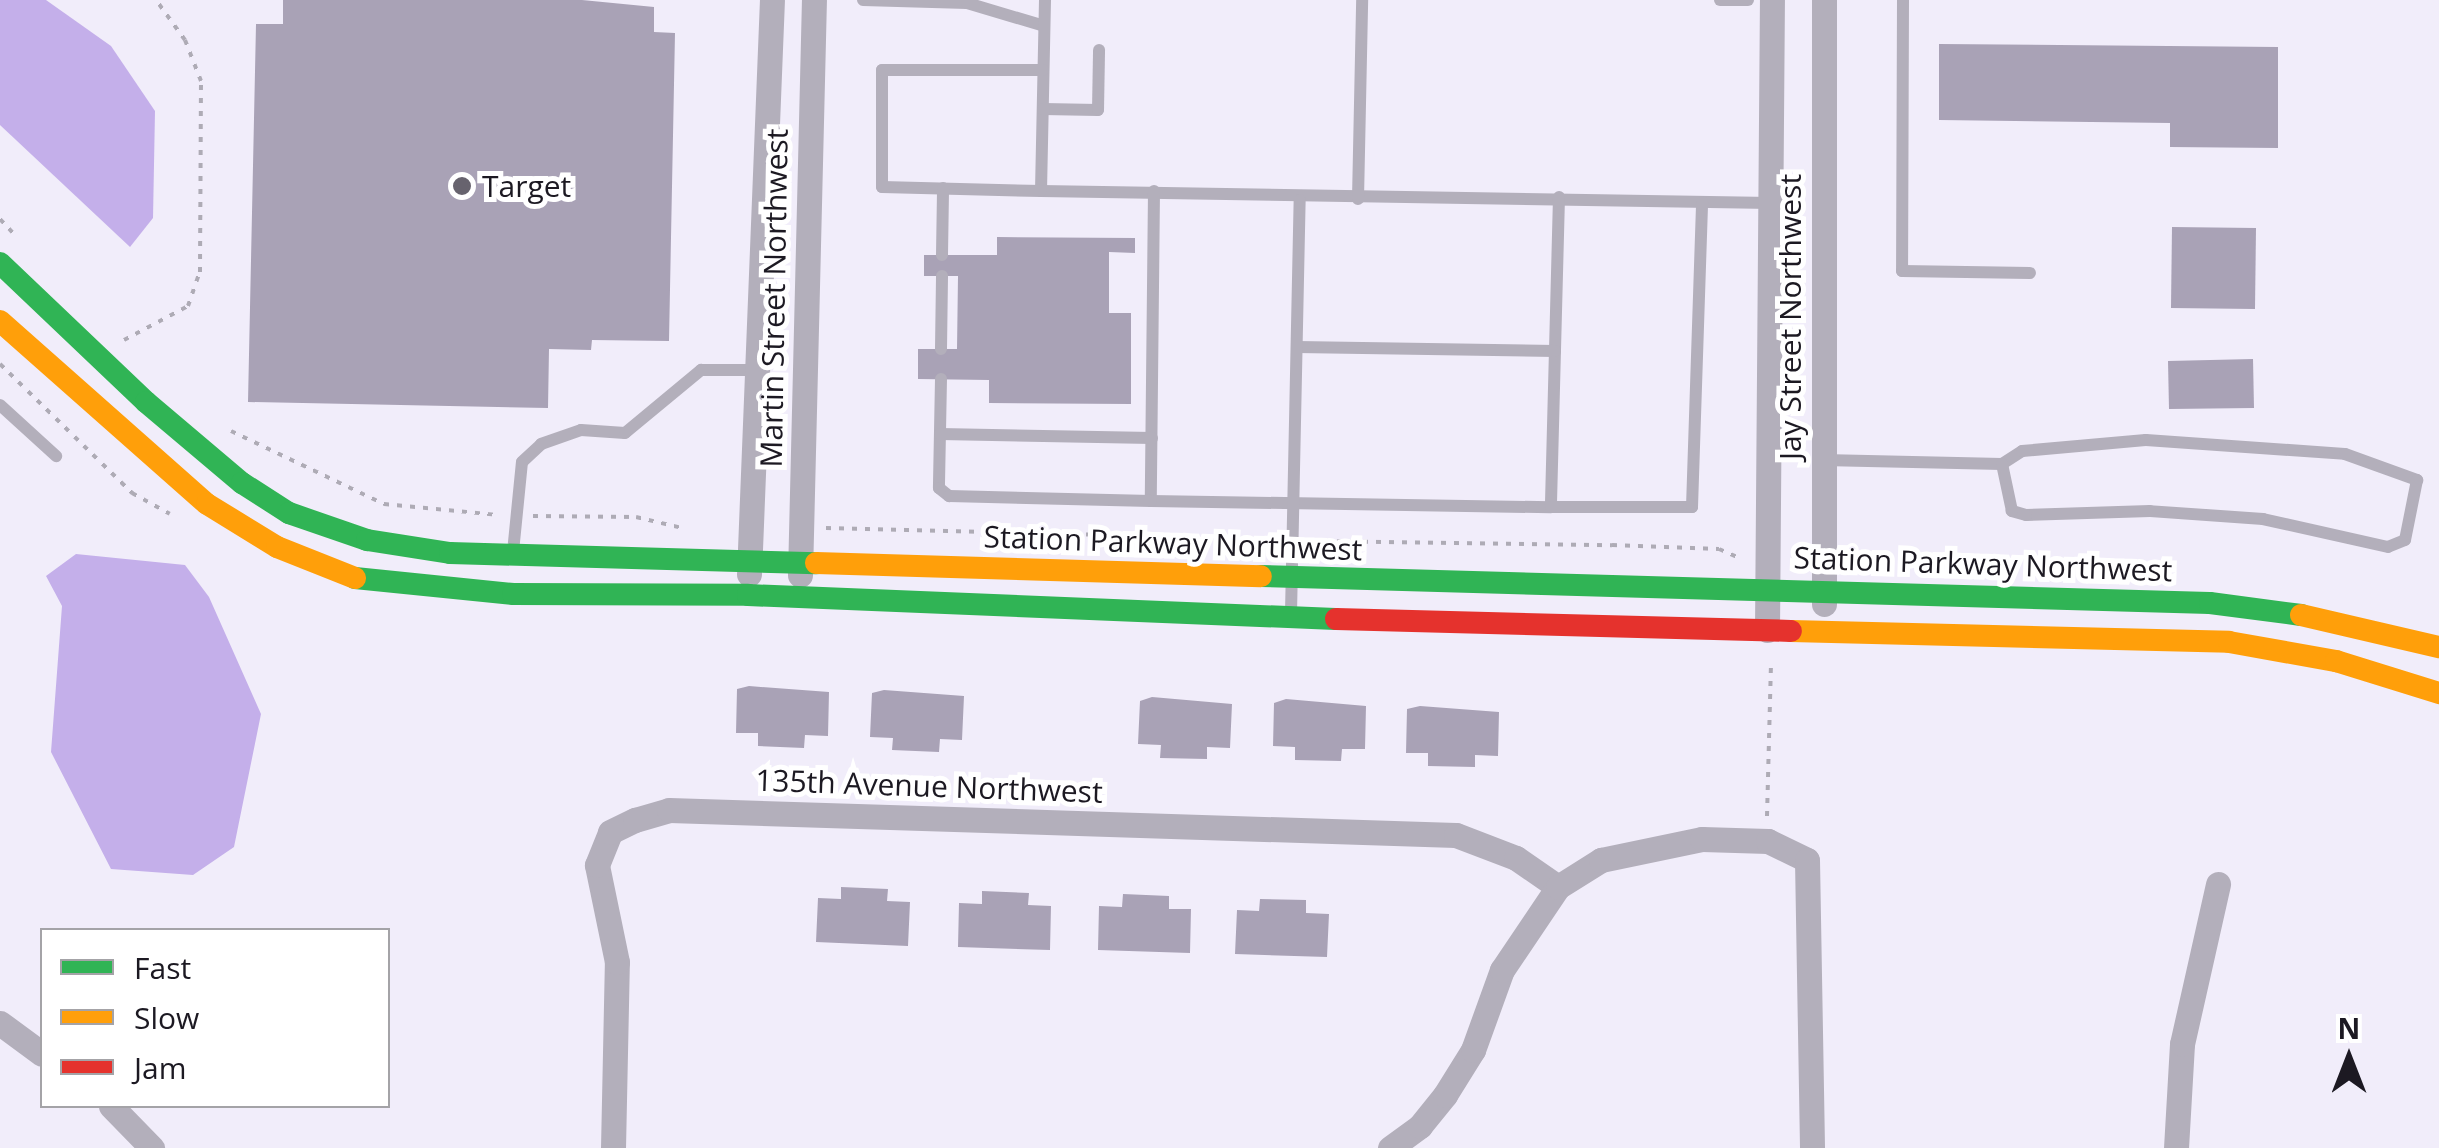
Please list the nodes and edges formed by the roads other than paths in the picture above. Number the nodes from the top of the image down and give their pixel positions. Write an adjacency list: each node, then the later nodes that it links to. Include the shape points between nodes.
1 (772, 0): 31 (street, Martin Street Northwest)
2 (814, 0): 44 (street, Martin Street Northwest)
3 (863, 0): 11 (lane, via 968,3)
4 (1045, 0): 11 (lane)
5 (1362, 0): 19 (lane)
6 (1748, 0): 10 (lane)
7 (1772, 0): 22 (street, Jay Street Northwest)
8 (1824, 0): 37 (street, Jay Street Northwest)
9 (1904, 0): 25 (lane, via 1902,271)
10 (1720, 2)
11 (1044, 26): 13 (lane)
12 (1099, 50): 14 (lane, via 1098,110)
13 (1043, 70): 14 (lane); 15 (lane, via 882,70 882,187)
14 (1042, 108): 16 (lane)
15 (943, 188): 16 (lane); 23 (lane)
16 (1042, 191): 17 (lane)
17 (1154, 192): 20 (lane); 35 (lane)
18 (1559, 197): 19 (lane); 21 (lane); 30 (lane)
19 (1358, 199): 20 (lane)
20 (1300, 200): 28 (lane)
21 (1702, 202): 22 (lane); 41 (lane, via 1692,507)
22 (1771, 204): 46 (street, Jay Street Northwest)
23 (942, 255)
24 (0, 263): 42 (street, Station Parkway Northwest, via 146,402 289,513 366,540)
25 (2030, 273)
26 (942, 276): 29 (lane)
27 (0, 322): 48 (street, via 207,504 277,547 361,580)
28 (1297, 346): 30 (lane); 40 (lane)
29 (941, 349)
30 (1555, 351): 41 (lane)
31 (760, 370): 42 (lane, via 702,370 625,433 581,430 541,444 522,462); 43 (street, Martin Street Northwest)
32 (940, 379): 34 (lane)
33 (0, 405): 36 (lane)
34 (940, 434): 35 (lane); 39 (lane, via 939,488 948,496)
35 (1152, 438): 39 (lane)
36 (56, 456)
37 (1822, 460): 38 (lane); 47 (street, Jay Street Northwest)
38 (2002, 464): 38 (lane, via 2022,451 2146,440 2345,454 2417,480 2404,540 2388,547 2263,519 2150,511 2026,515 2012,511)
39 (1151, 500): 40 (lane)
40 (1293, 501): 41 (lane); 45 (lane)
41 (1551, 507)
42 (513, 554): 43 (street, Station Parkway Northwest); 48 (street)
43 (750, 561): 44 (street, Station Parkway Northwest); 49 (street, Martin Street Northwest)
44 (800, 563): 45 (street, Station Parkway Northwest); 50 (street, Martin Street Northwest)
45 (1292, 576): 46 (street, Station Parkway Northwest); 51 (lane)
46 (1769, 586): 47 (street, Station Parkway Northwest); 53 (street, Jay Street Northwest)
47 (1822, 588): 52 (street, Jay Street Northwest); 54 (street, Station Parkway Northwest, via 2275,609)
48 (513, 594): 49 (street)
49 (748, 595): 50 (street)
50 (799, 598): 51 (street)
51 (1291, 616): 53 (street)
52 (1826, 634): 53 (street); 55 (street, via 2230,642 2336,661)
53 (1768, 638)
54 (2439, 647)
55 (2439, 693)
56 (2218, 884): 65 (street, via 2182,1044)
57 (1558, 887): 61 (street, via 1502,970 1473,1050 1420,1126); 63 (street, 135th Avenue Northwest, via 1516,858 1456,836 669,810 610,832 597,865 617,962); 64 (street, via 1601,860 1702,838 1768,841 1806,860)
58 (0, 1023): 59 (street)
59 (40, 1053)
60 (113, 1108): 62 (street)
61 (1397, 1146)
62 (152, 1148)
63 (613, 1148)
64 (1812, 1148)
65 (2176, 1148)

